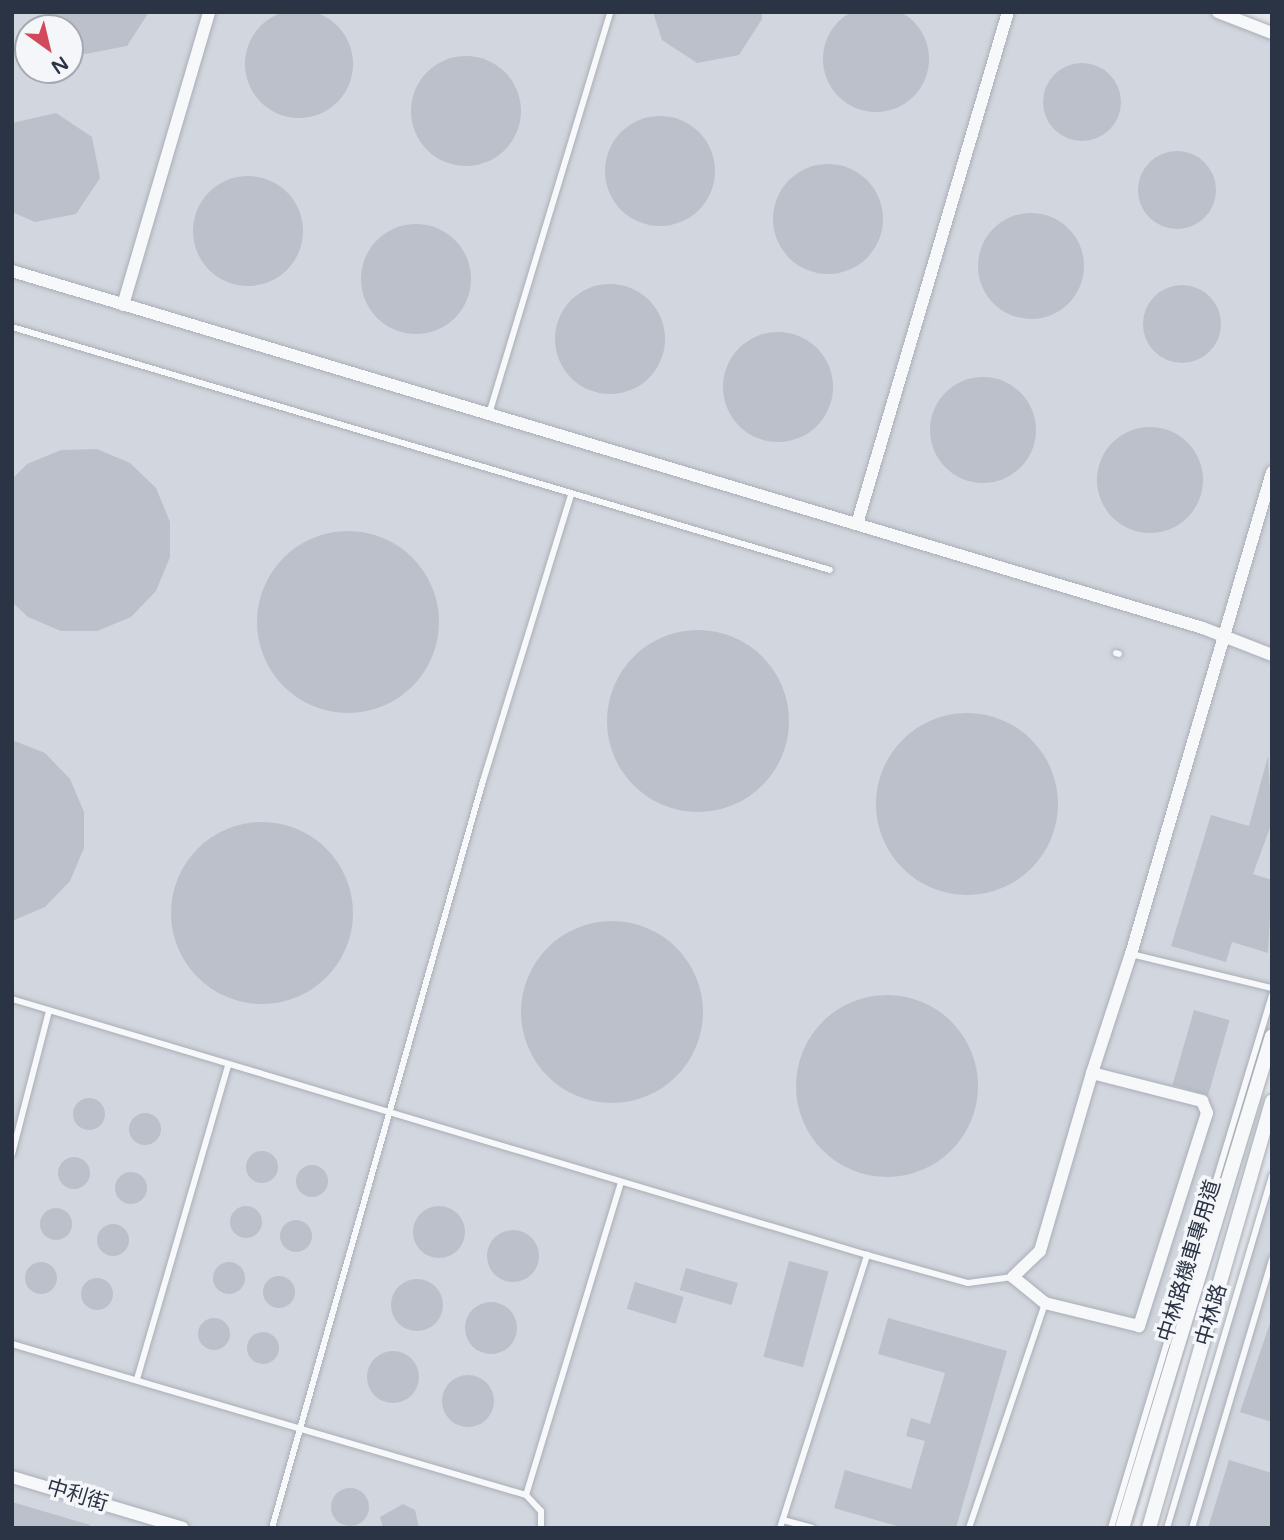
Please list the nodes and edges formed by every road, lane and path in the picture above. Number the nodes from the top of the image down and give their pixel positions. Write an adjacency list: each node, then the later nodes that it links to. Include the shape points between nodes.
1 (209, 12): 7 (street)
2 (610, 12): 9 (lane)
3 (1008, 12): 12 (street)
4 (1218, 12): 5 (street)
5 (1272, 33)
6 (12, 271): 7 (street)
7 (123, 305): 9 (street)
8 (12, 327): 11 (lane)
9 (488, 416): 12 (street)
10 (1272, 472): 14 (street)
11 (571, 495): 13 (lane); 25 (lane)
12 (857, 524): 14 (street)
13 (830, 570)
14 (1224, 638): 15 (street); 16 (street)
15 (1272, 655)
16 (1131, 954): 17 (lane); 23 (street)
17 (1272, 988)
18 (1272, 995): 44 (lane, 中林路機車專用道)
19 (12, 999): 20 (lane)
20 (49, 1011): 22 (lane); 26 (lane)
21 (1272, 1036): 45 (street)
22 (228, 1065): 25 (lane); 34 (lane)
23 (1092, 1073): 31 (street, via 1040,1251); 32 (street, via 1202,1101 1207,1113 1139,1326)
24 (1272, 1101): 46 (street, 中林路)
25 (388, 1111): 28 (lane); 35 (lane)
26 (12, 1154)
27 (1272, 1175): 47 (lane)
28 (621, 1182): 29 (lane); 37 (lane)
29 (867, 1255): 31 (lane, via 968,1283); 38 (lane)
30 (1272, 1259): 48 (lane)
31 (1013, 1277): 32 (street)
32 (1045, 1303): 43 (lane)
33 (12, 1344): 34 (lane)
34 (137, 1379): 35 (lane)
35 (298, 1429): 37 (lane); 40 (lane)
36 (12, 1477): 39 (street, 中利街)
37 (526, 1495): 41 (lane, via 541,1511)
38 (782, 1524): 42 (lane)
39 (183, 1528)
40 (272, 1528)
41 (541, 1528)
42 (811, 1528)
43 (969, 1528)
44 (1111, 1528)
45 (1122, 1528)
46 (1149, 1528)
47 (1167, 1528)
48 (1192, 1528)

